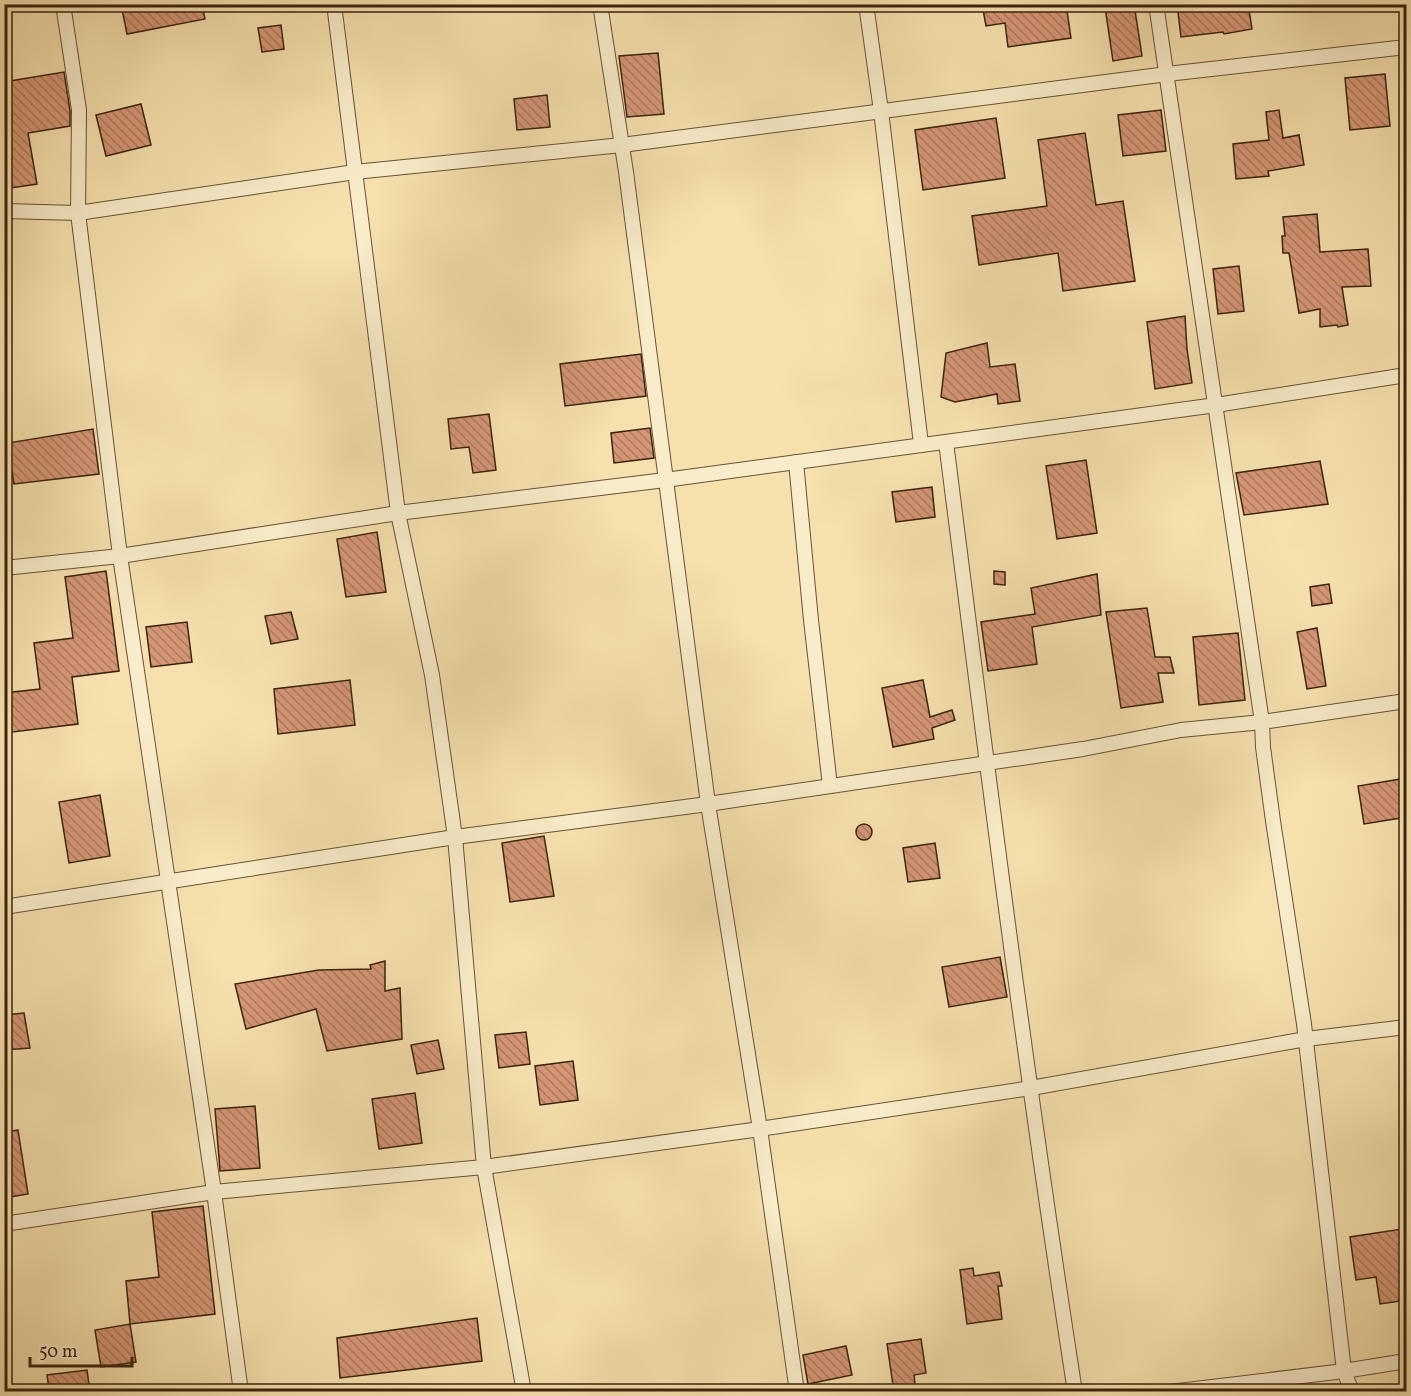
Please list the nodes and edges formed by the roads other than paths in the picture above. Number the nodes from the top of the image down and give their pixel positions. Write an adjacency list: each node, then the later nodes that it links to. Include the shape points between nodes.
1 (63, 4): 12 (street, via 79,110)
2 (334, 4): 10 (street)
3 (600, 4): 9 (street)
4 (866, 4): 8 (street)
5 (1156, 4): 7 (street)
6 (1407, 47): 7 (street)
7 (1167, 74): 8 (street); 14 (street)
8 (881, 111): 9 (street); 16 (street)
9 (622, 145): 10 (street); 18 (street)
10 (355, 172): 12 (street); 19 (street)
11 (4, 211): 12 (street)
12 (78, 213): 20 (street)
13 (1407, 375): 14 (street)
14 (1216, 405): 15 (street); 23 (street)
15 (946, 442): 16 (street); 24 (street)
16 (921, 444): 17 (street)
17 (795, 462): 18 (street); 25 (street)
18 (665, 480): 19 (street); 26 (street)
19 (398, 513): 20 (street); 27 (street, via 432,675)
20 (120, 556): 21 (street); 28 (street)
21 (4, 568)
22 (1407, 701): 23 (street)
23 (1262, 722): 24 (street, via 1181,730); 31 (street)
24 (986, 763): 25 (street); 32 (street)
25 (830, 786): 26 (street)
26 (708, 804): 27 (street); 33 (street)
27 (456, 837): 28 (street); 34 (street)
28 (167, 884): 29 (street); 35 (street)
29 (4, 907)
30 (1407, 1028): 31 (street)
31 (1306, 1040): 32 (street); 38 (street)
32 (1031, 1088): 33 (street); 42 (street)
33 (760, 1129): 34 (street); 41 (street)
34 (484, 1167): 35 (street); 40 (street)
35 (214, 1192): 36 (street); 39 (street)
36 (4, 1224)
37 (1407, 1361): 38 (street)
38 (1344, 1371): 43 (street); 44 (street)
39 (241, 1392)
40 (524, 1392)
41 (797, 1392)
42 (1075, 1392)
43 (1170, 1392)
44 (1352, 1392)

